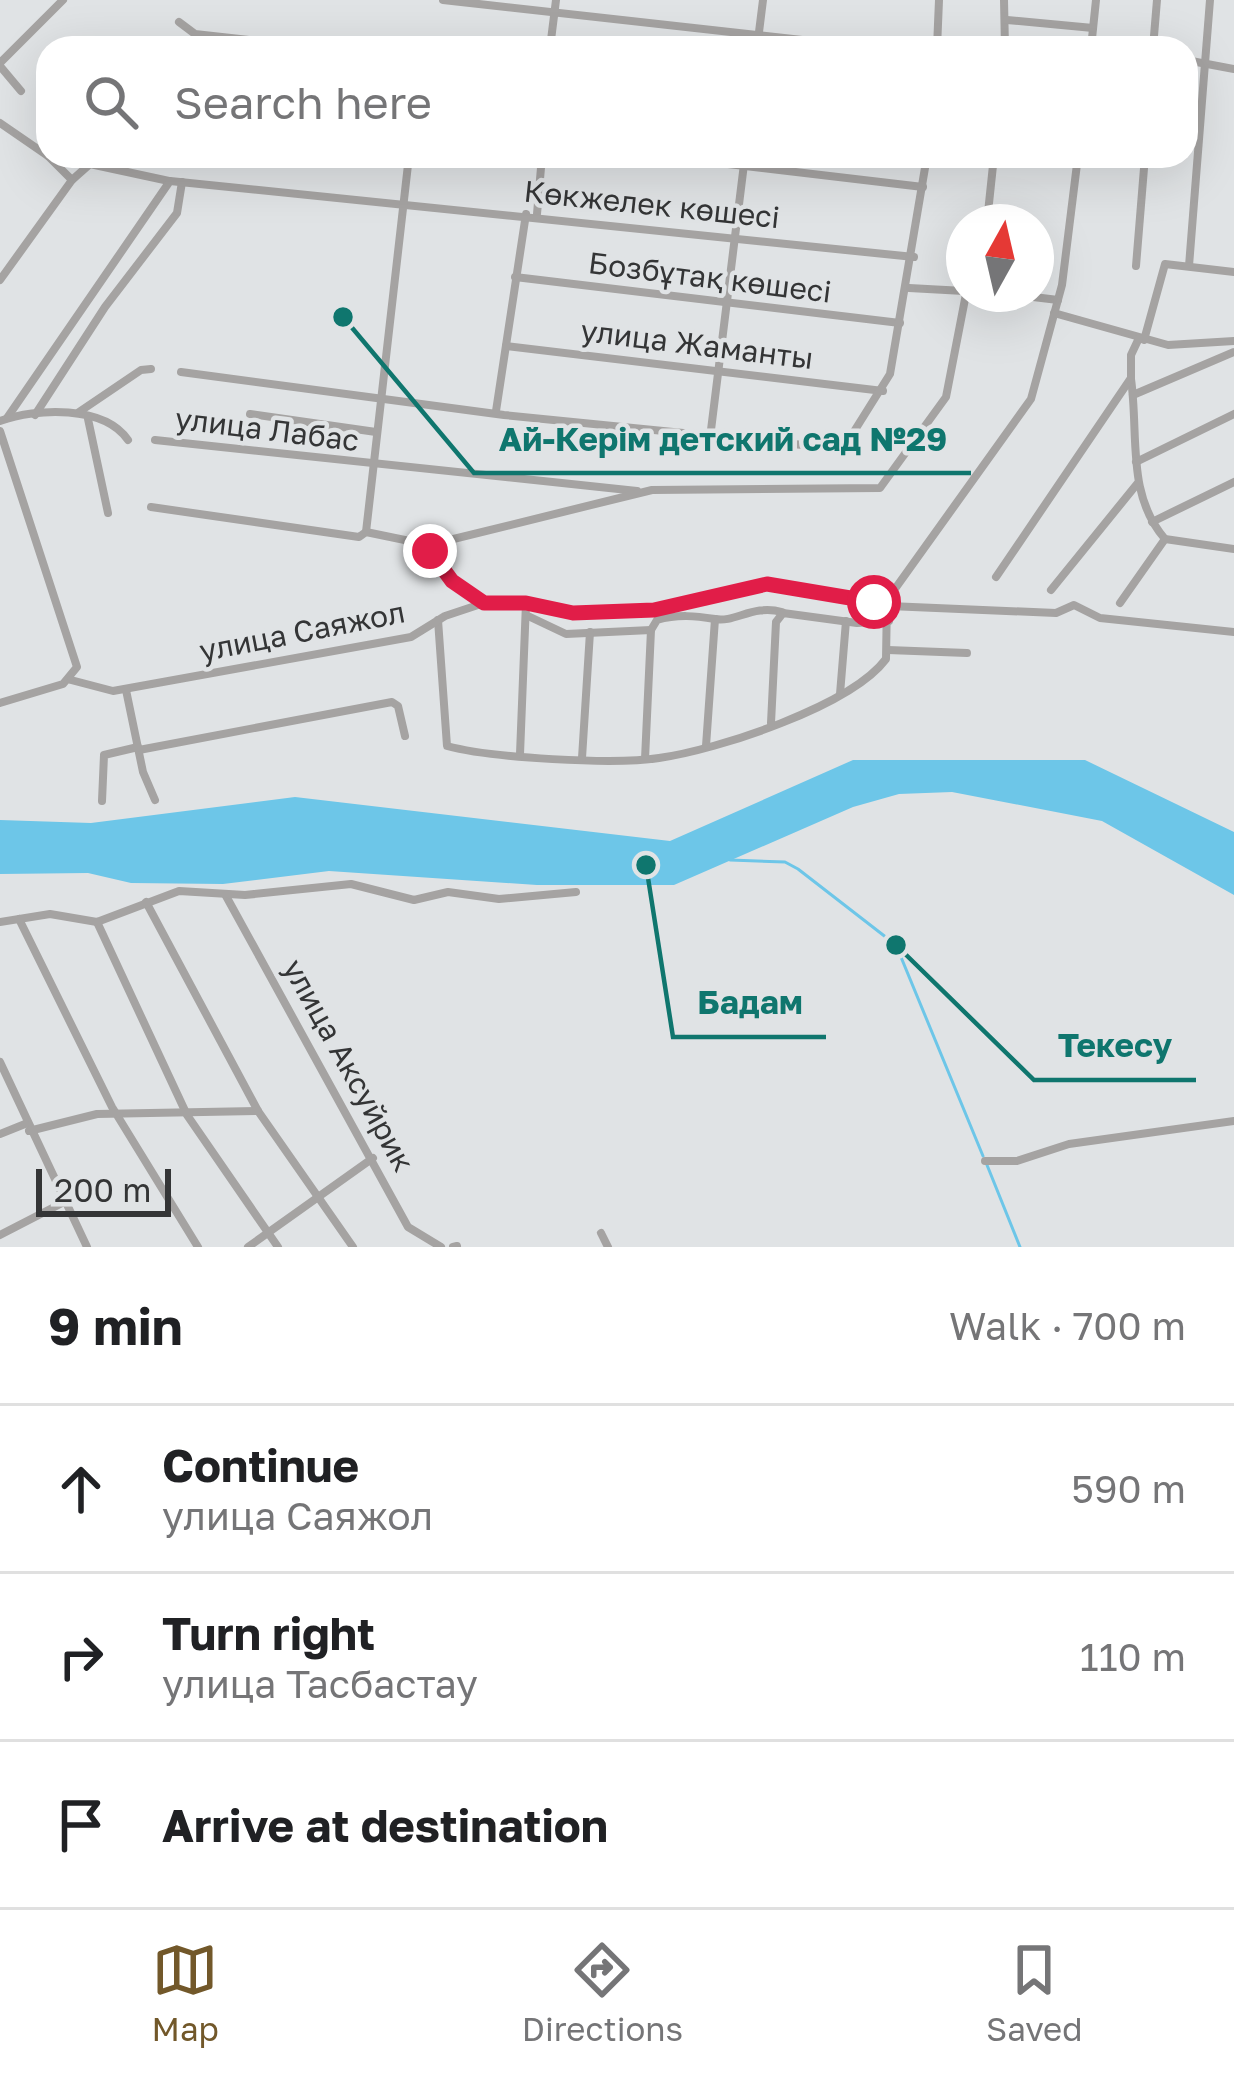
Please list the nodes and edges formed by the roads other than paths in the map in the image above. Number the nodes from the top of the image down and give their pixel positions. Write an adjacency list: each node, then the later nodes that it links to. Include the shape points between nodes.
1 (63, 0): 24 (street)
2 (442, 0): 10 (street)
3 (556, 0): 10 (street)
4 (764, 0): 14 (street)
5 (939, 0): 18 (street)
6 (1004, 0): 11 (street)
7 (1096, 0): 13 (street)
8 (1157, 0): 21 (street)
9 (1210, 0): 23 (street)
10 (554, 13): 14 (street); 16 (street)
11 (1007, 20): 13 (street); 19 (street)
12 (179, 22): 15 (street)
13 (1093, 28): 20 (street)
14 (759, 34): 17 (street)
15 (213, 36)
16 (551, 36)
17 (775, 36)
18 (938, 36)
19 (1006, 36)
20 (1092, 36)
21 (1154, 36)
22 (1198, 62): 23 (street)
23 (1205, 63): 25 (street); 29 (street)
24 (0, 65): 26 (street)
25 (1234, 69)
26 (21, 92)
27 (0, 123): 28 (street)
28 (36, 148)
29 (1198, 152)
30 (60, 168): 42 (street)
31 (86, 168): 42 (street, Көкжелек көшесі)
32 (109, 168): 43 (street, Көкжелек көшесі)
33 (407, 168): 46 (street)
34 (541, 168): 49 (street)
35 (743, 168): 50 (street)
36 (792, 168): 45 (street)
37 (925, 168): 45 (street)
38 (993, 168): 47 (street)
39 (1076, 168): 60 (street)
40 (1144, 168): 52 (street)
41 (1197, 168): 53 (street)
42 (72, 180): 56 (street)
43 (170, 181): 44 (street, Көкжелек көшесі); 81 (street)
44 (182, 182): 46 (street, Көкжелек көшесі); 80 (street, via 177,213)
45 (923, 187): 51 (street)
46 (402, 202): 48 (street, Көкжелек көшесі); 75 (street)
47 (989, 204)
48 (526, 214): 49 (street, Көкжелек көшесі); 55 (street)
49 (537, 215): 50 (street, Көкжелек көшесі)
50 (735, 237): 51 (street, Көкжелек көшесі); 61 (street)
51 (914, 257): 57 (street)
52 (1136, 266)
53 (1189, 266): 54 (street); 65 (street, via 1164,266)
54 (1234, 272)
55 (514, 277): 61 (street, Бозбұтақ көшесі); 67 (street)
56 (0, 280)
57 (909, 287): 58 (street); 64 (street)
58 (946, 291)
59 (1054, 300): 60 (street)
60 (1058, 300): 63 (street)
61 (727, 304): 64 (street, Бозбұтақ көшесі); 70 (street)
62 (962, 312): 91 (street, via 946,397 880,488)
63 (1054, 313): 65 (street); 101 (street, via 1031,399)
64 (901, 323): 73 (street)
65 (1141, 339): 66 (street); 72 (street)
66 (1234, 341)
67 (506, 346): 70 (street, улица Жаманты); 76 (street)
68 (1234, 352): 74 (street)
69 (152, 370): 79 (street, via 141,370)
70 (718, 370): 73 (street, улица Жаманты); 84 (street)
71 (181, 372): 75 (street)
72 (1131, 378): 74 (street); 99 (street)
73 (883, 391): 84 (street, via 843,449)
74 (1133, 395): 87 (street)
75 (381, 396): 76 (street); 83 (street)
76 (496, 411): 84 (street)
77 (250, 414): 83 (street)
78 (1234, 414): 87 (street)
79 (84, 415): 80 (street); 85 (street); 93 (street)
80 (35, 416): 81 (street)
81 (3, 420)
82 (0, 431): 116 (street)
83 (376, 432): 88 (street)
84 (710, 437)
85 (128, 440)
86 (155, 440): 88 (street, улица Лабас)
87 (1136, 462): 90 (street)
88 (373, 465): 91 (street, улица Лабас); 95 (street)
89 (1234, 482): 94 (street)
90 (1138, 483): 94 (street); 100 (street)
91 (645, 492): 97 (street)
92 (151, 507): 95 (street)
93 (108, 513)
94 (1152, 522): 96 (street)
95 (366, 532): 97 (street)
96 (1165, 539): 98 (street); 104 (street)
97 (429, 545): 102 (street, via 452,581)
98 (1234, 549)
99 (996, 577)
100 (1051, 590)
101 (889, 600): 103 (street, улица Саяжол, via 767,584 654,610 573,613); 110 (street); 113 (street, улица Саяжол, via 1056,613 1074,605 1100,618)
102 (484, 603): 103 (street, улица Саяжол); 108 (street, улица Саяжол)
103 (526, 603): 106 (street)
104 (1120, 603)
105 (783, 613): 107 (street, via 762,607); 109 (street); 122 (street)
106 (528, 616): 111 (street, via 561,633); 126 (street)
107 (715, 619): 112 (street, via 661,618); 124 (street)
108 (438, 620): 119 (street, улица Саяжол, via 410,637); 126 (street, via 447,746)
109 (845, 621): 110 (street); 120 (street)
110 (890, 621): 114 (street)
111 (590, 632): 112 (street); 127 (street)
112 (652, 632): 128 (street)
113 (1234, 632)
114 (888, 650): 115 (street); 120 (street, via 879,668)
115 (967, 653)
116 (77, 667): 117 (street); 118 (street)
117 (71, 680): 118 (street, улица Саяжол); 121 (street)
118 (92, 685): 119 (street, улица Саяжол)
119 (126, 690): 125 (street)
120 (840, 694): 122 (street)
121 (0, 703)
122 (771, 723): 124 (street)
123 (405, 736): 125 (street, via 395,703)
124 (706, 746): 128 (street)
125 (138, 748): 129 (street); 130 (street, via 104,755)
126 (520, 754): 127 (street)
127 (582, 758): 128 (street)
128 (645, 760)
129 (155, 800)
130 (102, 801)
131 (576, 892): 132 (street, via 499,899 448,892 414,900 351,884)
132 (225, 895): 133 (street, via 167,891); 144 (street, улица Аксуйрик)
133 (146, 902): 136 (street); 138 (street)
134 (19, 919): 135 (street); 136 (street, via 50,914); 139 (street)
135 (0, 922)
136 (97, 922): 140 (street)
137 (0, 1062): 142 (street)
138 (258, 1111): 140 (street); 146 (street)
139 (117, 1115): 140 (street); 142 (street); 152 (street)
140 (188, 1115): 149 (street)
141 (1234, 1120): 145 (street)
142 (27, 1128): 143 (street); 147 (street)
143 (0, 1134)
144 (373, 1158): 146 (street); 156 (street, улица Аксуйрик, via 408,1227)
145 (985, 1161)
146 (320, 1196): 149 (street); 155 (street)
147 (64, 1202): 150 (street); 151 (street)
148 (602, 1232): 157 (street)
149 (269, 1233): 153 (street); 154 (street)
150 (0, 1235)
151 (87, 1247)
152 (198, 1247)
153 (248, 1247)
154 (278, 1247)
155 (353, 1247)
156 (441, 1247)
157 (608, 1247)

